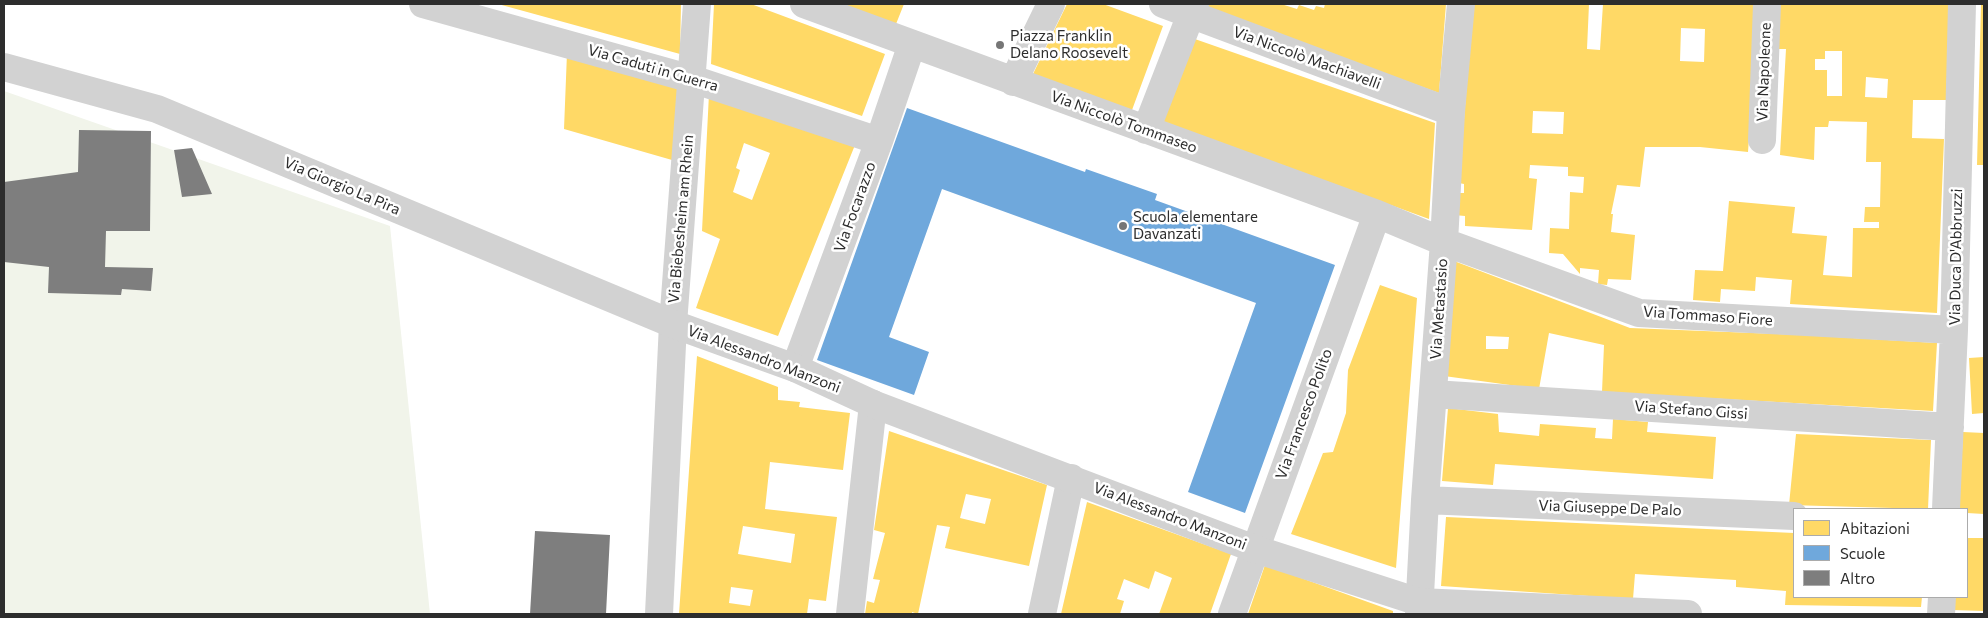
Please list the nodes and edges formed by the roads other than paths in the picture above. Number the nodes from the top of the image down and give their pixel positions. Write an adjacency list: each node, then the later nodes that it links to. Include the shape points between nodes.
1 (697, 4): 12 (street, Via Biebesheim am Rhein)
2 (804, 4): 10 (street, Via Niccolò Tommaseo)
3 (1052, 4): 13 (street)
4 (1163, 4): 9 (street, Via Niccolò Machiavelli)
5 (1461, 4): 14 (street, Via Metastasio)
6 (1767, 4): 16 (street, Via Napoleone)
7 (1962, 4): 21 (street, Via Duca D'Abbruzzi)
8 (429, 5): 12 (street, Via Caduti in Guerra)
9 (1193, 10): 14 (street, Via Niccolò Machiavelli); 15 (street)
10 (912, 44): 13 (street, Via Niccolò Tommaseo); 17 (street, Via Focarazzo)
11 (4, 67): 20 (street, Via Giorgio La Pira, via 157,110)
12 (692, 78): 17 (street, Via Caduti in Guerra); 20 (street, Via Biebesheim am Rhein)
13 (1013, 82): 15 (street, Via Niccolò Tommaseo)
14 (1451, 112): 19 (street, Via Metastasio)
15 (1146, 130): 18 (street, Via Niccolò Tommaseo)
16 (1762, 140)
17 (879, 141): 22 (street, Via Focarazzo)
18 (1378, 214): 19 (street, Via Niccolò Tommaseo); 30 (street, Via Francesco Polito)
19 (1444, 242): 21 (street, Via Tommaso Fiore, via 1639,313); 23 (street, Via Metastasio)
20 (673, 324): 22 (street, Via Alessandro Manzoni); 33 (street, Via Biebesheim am Rhein)
21 (1954, 330): 25 (street, Via Duca D'Abbruzzi)
22 (795, 368): 24 (street, Via Alessandro Manzoni)
23 (1433, 394): 25 (street, Via Stefano Gissi); 27 (street, Via Metastasio)
24 (874, 404): 26 (street, Via Alessandro Manzoni); 34 (street)
25 (1950, 427): 28 (street, Via Duca D'Abbruzzi)
26 (1071, 478): 30 (street, Via Alessandro Manzoni); 35 (street)
27 (1425, 500): 29 (street, Via Giuseppe De Palo); 32 (street, Via Metastasio)
28 (1946, 508)
29 (1793, 516)
30 (1254, 549): 32 (street, Via Alessandro Manzoni); 36 (street, Via Francesco Polito)
31 (1942, 598): 38 (street)
32 (1419, 608): 37 (street, Via Alessandro Manzoni)
33 (659, 614)
34 (850, 614)
35 (1042, 614)
36 (1232, 614)
37 (1688, 614)
38 (1941, 614)

